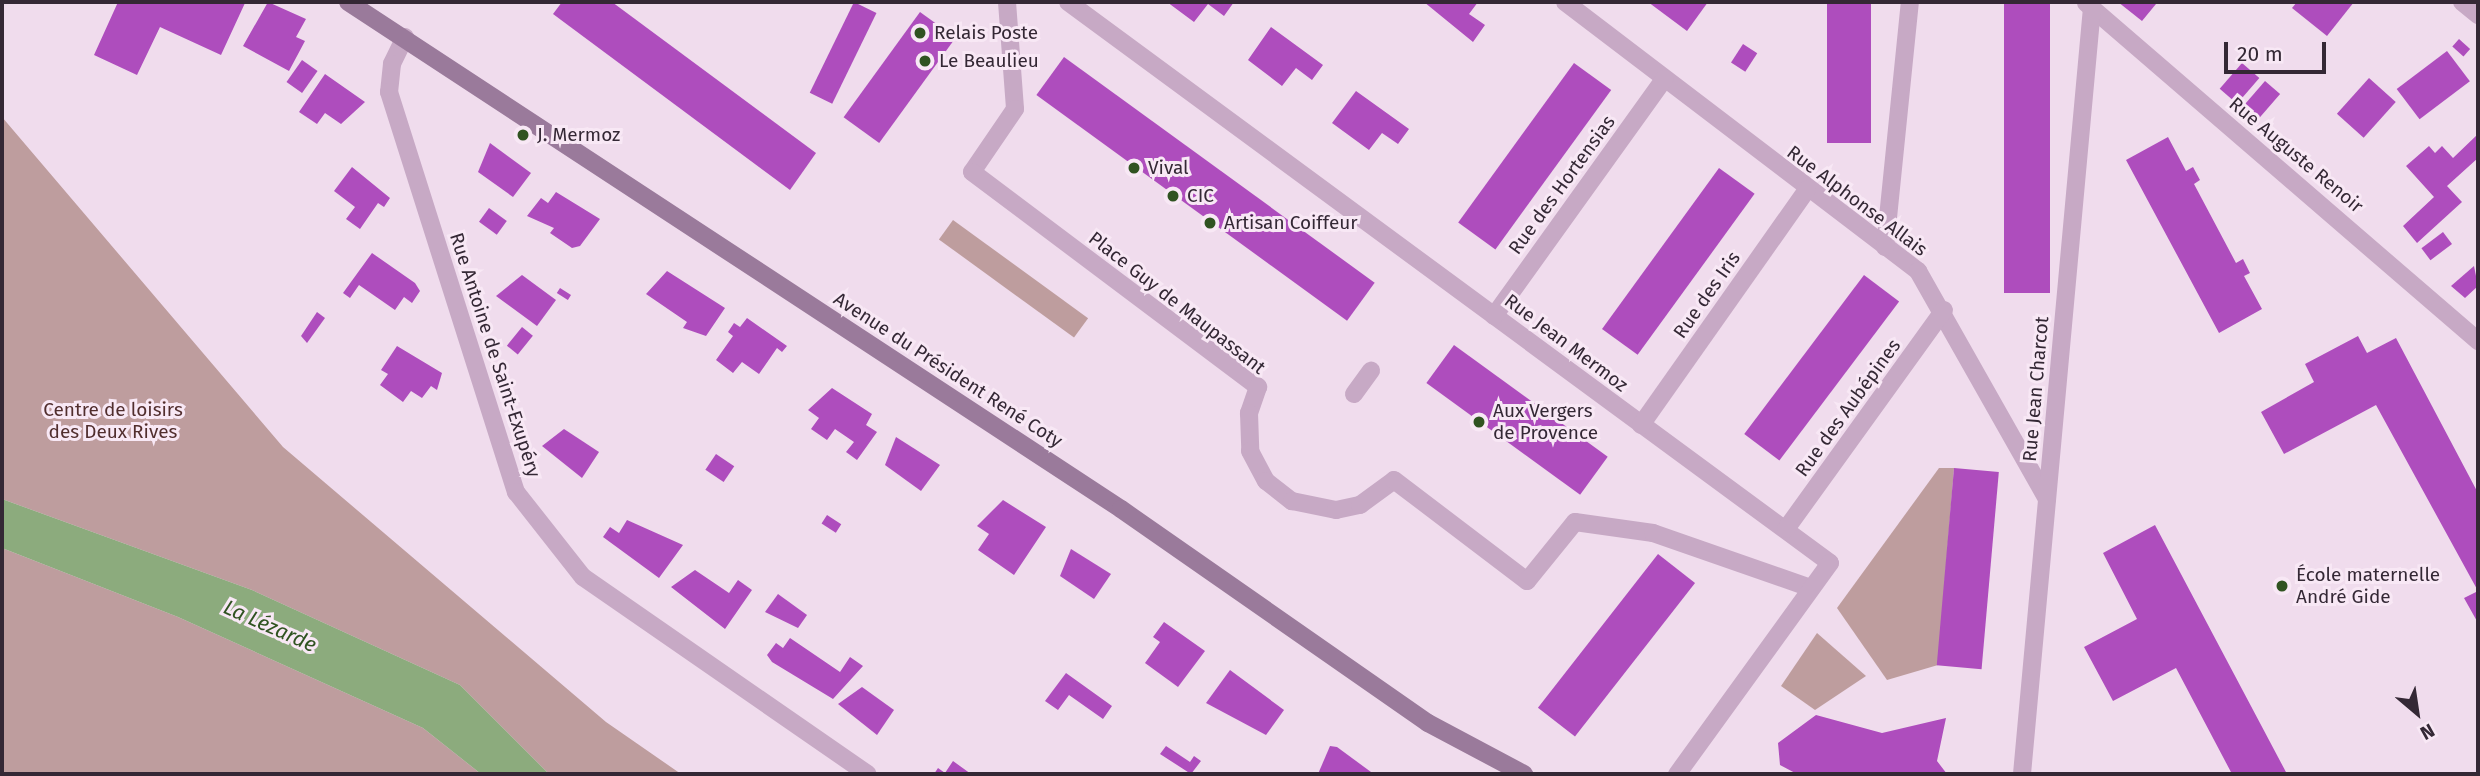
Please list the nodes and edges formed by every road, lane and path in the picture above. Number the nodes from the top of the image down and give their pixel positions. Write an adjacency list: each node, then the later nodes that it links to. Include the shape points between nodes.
1 (348, 2): 9 (street, Avenue du Président René Coty)
2 (1007, 2): 21 (street, Place Guy de Maupassant, via 1015,109 972,172 1258,387 1249,413 1250,451 1266,481 1292,501 1336,510 1360,505 1394,480 1527,581 1575,522 1653,533)
3 (1068, 2): 14 (street, Rue Jean Mermoz)
4 (1565, 2): 10 (street, Rue Alphonse Allais)
5 (1910, 2): 12 (street)
6 (2462, 2): 8 (street)
7 (2089, 5): 15 (street, Rue Auguste Renoir); 19 (street, Rue Jean Charcot)
8 (2478, 15)
9 (405, 37): 22 (street, Rue Antoine de Saint-Exupéry, via 392,64 389,92 516,492 583,577); 23 (street, Avenue du Président René Coty, via 1121,509 1428,723)
10 (1664, 79): 11 (street, Rue Alphonse Allais); 14 (street, Rue des Hortensias)
11 (1807, 190): 12 (street, Rue Alphonse Allais); 18 (street, Rue des Iris)
12 (1885, 247): 13 (street, Rue Alphonse Allais, via 1918,271)
13 (1944, 310): 19 (street, Rue Alphonse Allais); 20 (street, Rue des Aubépines)
14 (1494, 316): 18 (street, Rue Jean Mermoz)
15 (2478, 341)
16 (1371, 371): 17 (street)
17 (1354, 394)
18 (1641, 425): 20 (street, Rue Jean Mermoz)
19 (2047, 499): 25 (street, Rue Jean Charcot)
20 (1786, 529): 21 (street, Rue Jean Mermoz, via 1830,563)
21 (1811, 588): 24 (street, Rue Jean Mermoz)
22 (868, 774)
23 (1524, 774)
24 (1677, 774)
25 (2022, 774)

